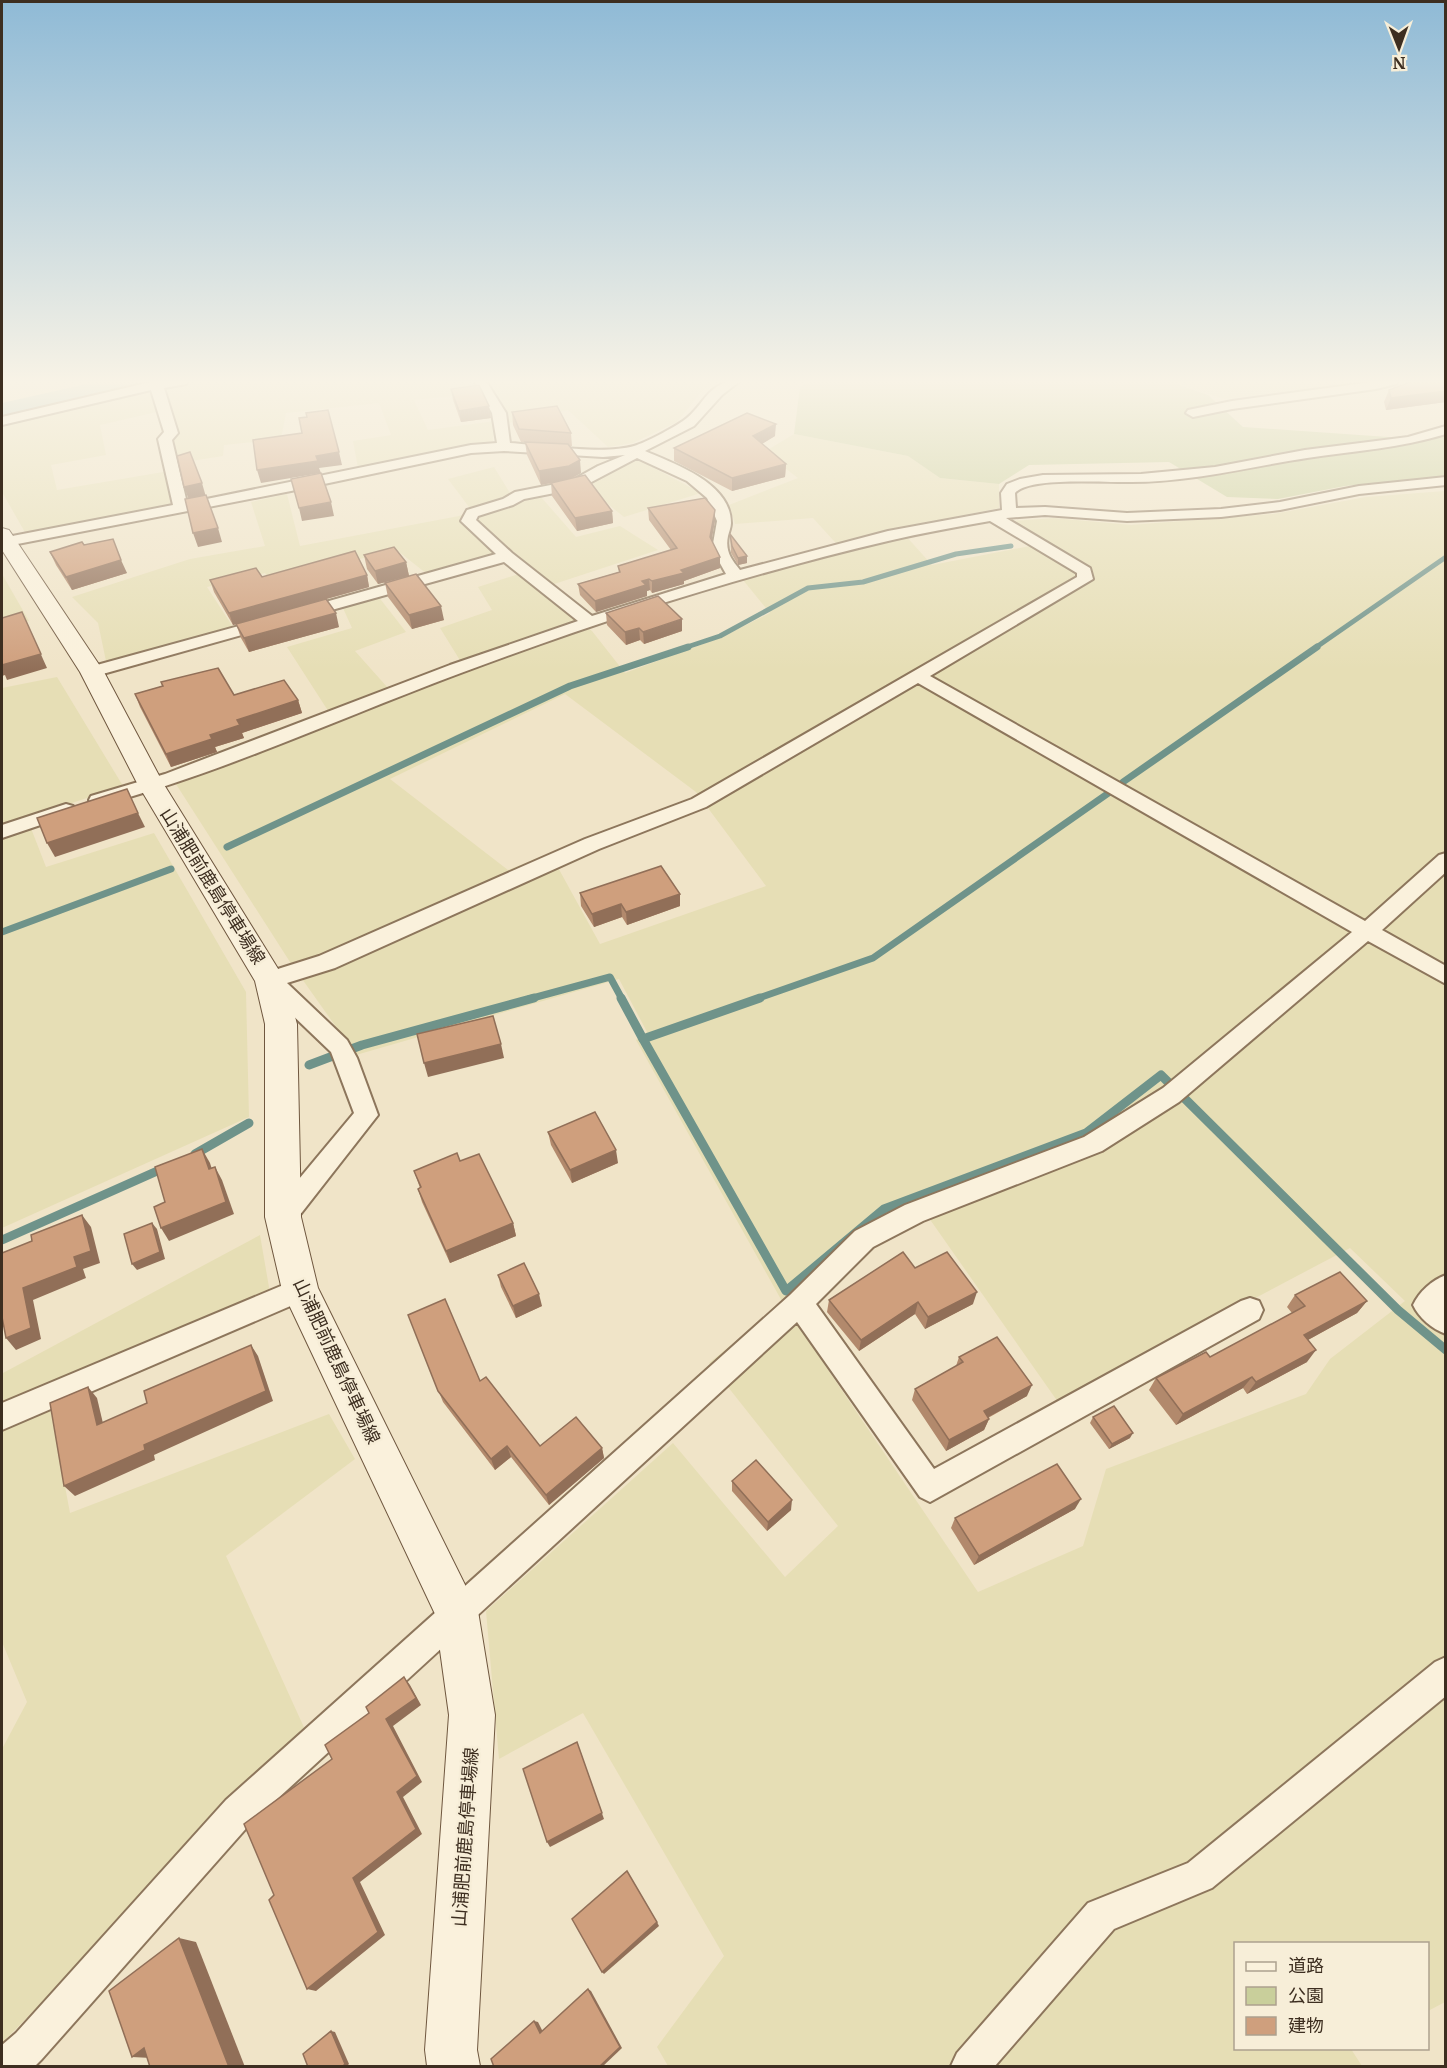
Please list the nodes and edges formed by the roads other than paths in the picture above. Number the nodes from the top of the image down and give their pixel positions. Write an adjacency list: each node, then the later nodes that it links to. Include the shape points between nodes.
1 (174, 478): 7 (street)
2 (331, 478): 7 (street)
3 (588, 478): 11 (street, via 575,485 520,495 472,513 468,521)
4 (691, 478): 12 (street, via 718,500 724,523 718,543 720,554)
5 (1146, 478): 8 (street, via 1020,483 1008,493)
6 (1446, 482): 8 (street, via 1359,490 1221,513 1126,517 1045,511)
7 (181, 508): 10 (street)
8 (1009, 513): 9 (street)
9 (992, 516): 12 (street, via 888,536); 15 (street, via 1084,571 1085,579)
10 (3, 540): 14 (main road, 山浦肥前鹿島停車場線)
11 (507, 556): 13 (street); 14 (street)
12 (736, 576): 13 (street)
13 (590, 622): 16 (street)
14 (92, 672): 16 (main road, 山浦肥前鹿島停車場線)
15 (918, 676): 19 (street); 21 (street, via 699,803 592,844 327,962)
16 (150, 783): 17 (street); 21 (main road, 山浦肥前鹿島停車場線)
17 (2, 832)
18 (1446, 860): 19 (street)
19 (1367, 932): 20 (street); 25 (street, via 1176,1091 1093,1144 914,1214 864,1239)
20 (1446, 976)
21 (270, 980): 22 (main road, 山浦肥前鹿島停車場線, via 281,1024); 22 (street, via 342,1052 366,1115)
22 (283, 1217): 24 (main road, 山浦肥前鹿島停車場線)
23 (1446, 1287): 27 (street, via 1426,1305)
24 (300, 1290): 28 (street); 29 (main road, 山浦肥前鹿島停車場線)
25 (799, 1303): 26 (street, via 930,1487); 29 (street)
26 (1250, 1310)
27 (1446, 1322)
28 (2, 1418)
29 (456, 1611): 31 (street, via 238,1812); 32 (main road, 山浦肥前鹿島停車場線, via 472,1715 451,2050)
30 (1446, 1673): 33 (street, via 1200,1876 1101,1916)
31 (7, 2067)
32 (454, 2067)
33 (970, 2067)

